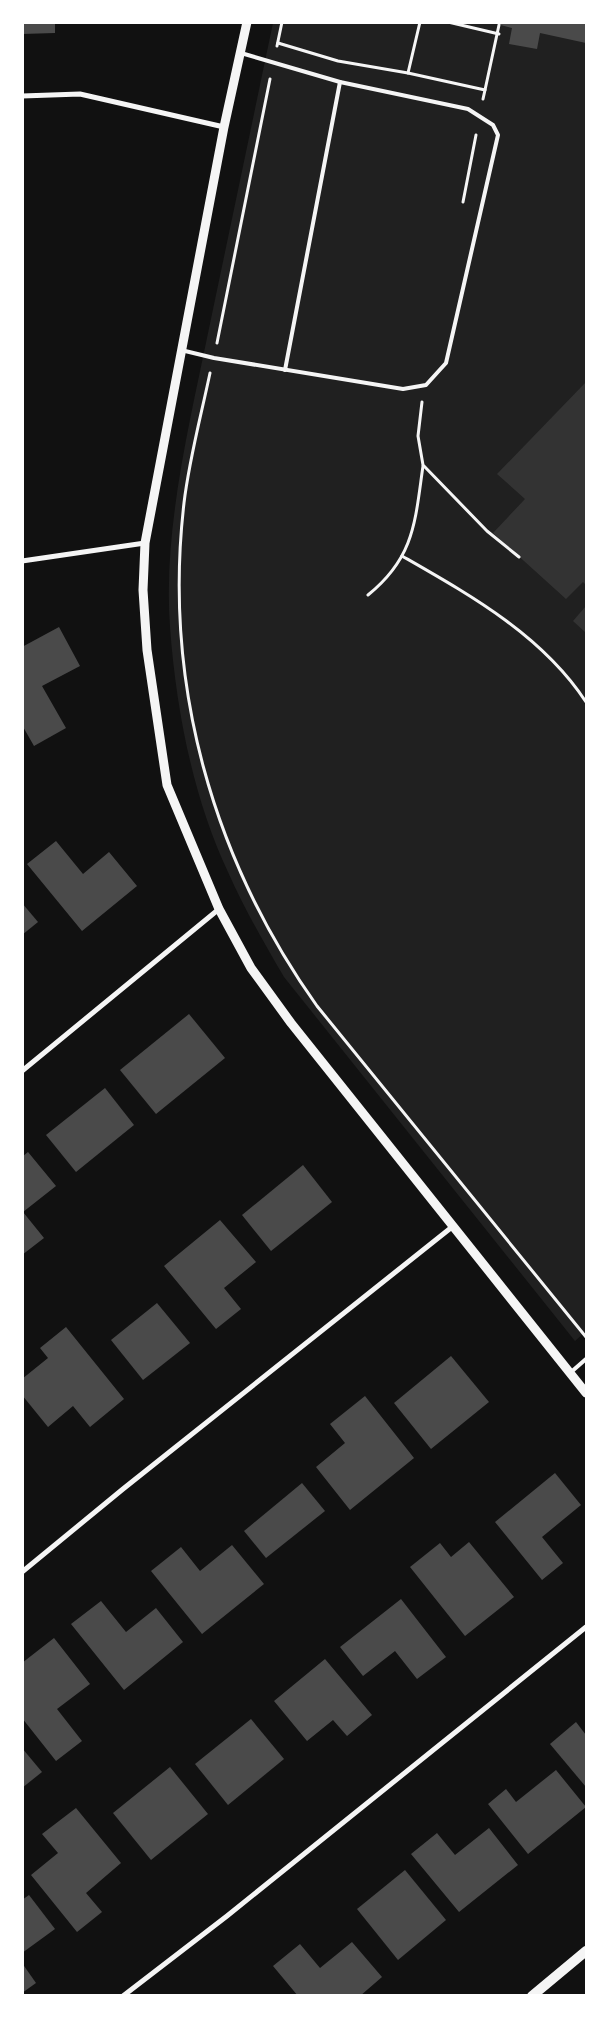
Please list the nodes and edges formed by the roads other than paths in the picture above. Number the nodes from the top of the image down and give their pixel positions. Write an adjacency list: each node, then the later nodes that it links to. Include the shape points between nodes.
1 (247, 22): 2 (street)
2 (241, 53): 3 (lane); 5 (street)
3 (340, 82): 7 (lane); 7 (lane, via 468,109 493,126 498,135 446,363 437,375 426,385 404,389)
4 (22, 96): 5 (street, via 80,94)
5 (224, 127): 6 (street)
6 (182, 350): 7 (lane); 8 (street)
7 (285, 370)
8 (145, 543): 9 (street); 10 (street, via 142,590 147,650 167,784)
9 (22, 561)
10 (219, 909): 11 (street); 12 (street, via 251,968)
11 (22, 1071)
12 (452, 1227): 14 (street); 16 (street)
13 (586, 1359): 14 (lane)
14 (570, 1373): 15 (street)
15 (586, 1393)
16 (22, 1572)
17 (586, 1627): 19 (street)
18 (586, 1951): 20 (main road)
19 (123, 1996)
20 (532, 1996)

